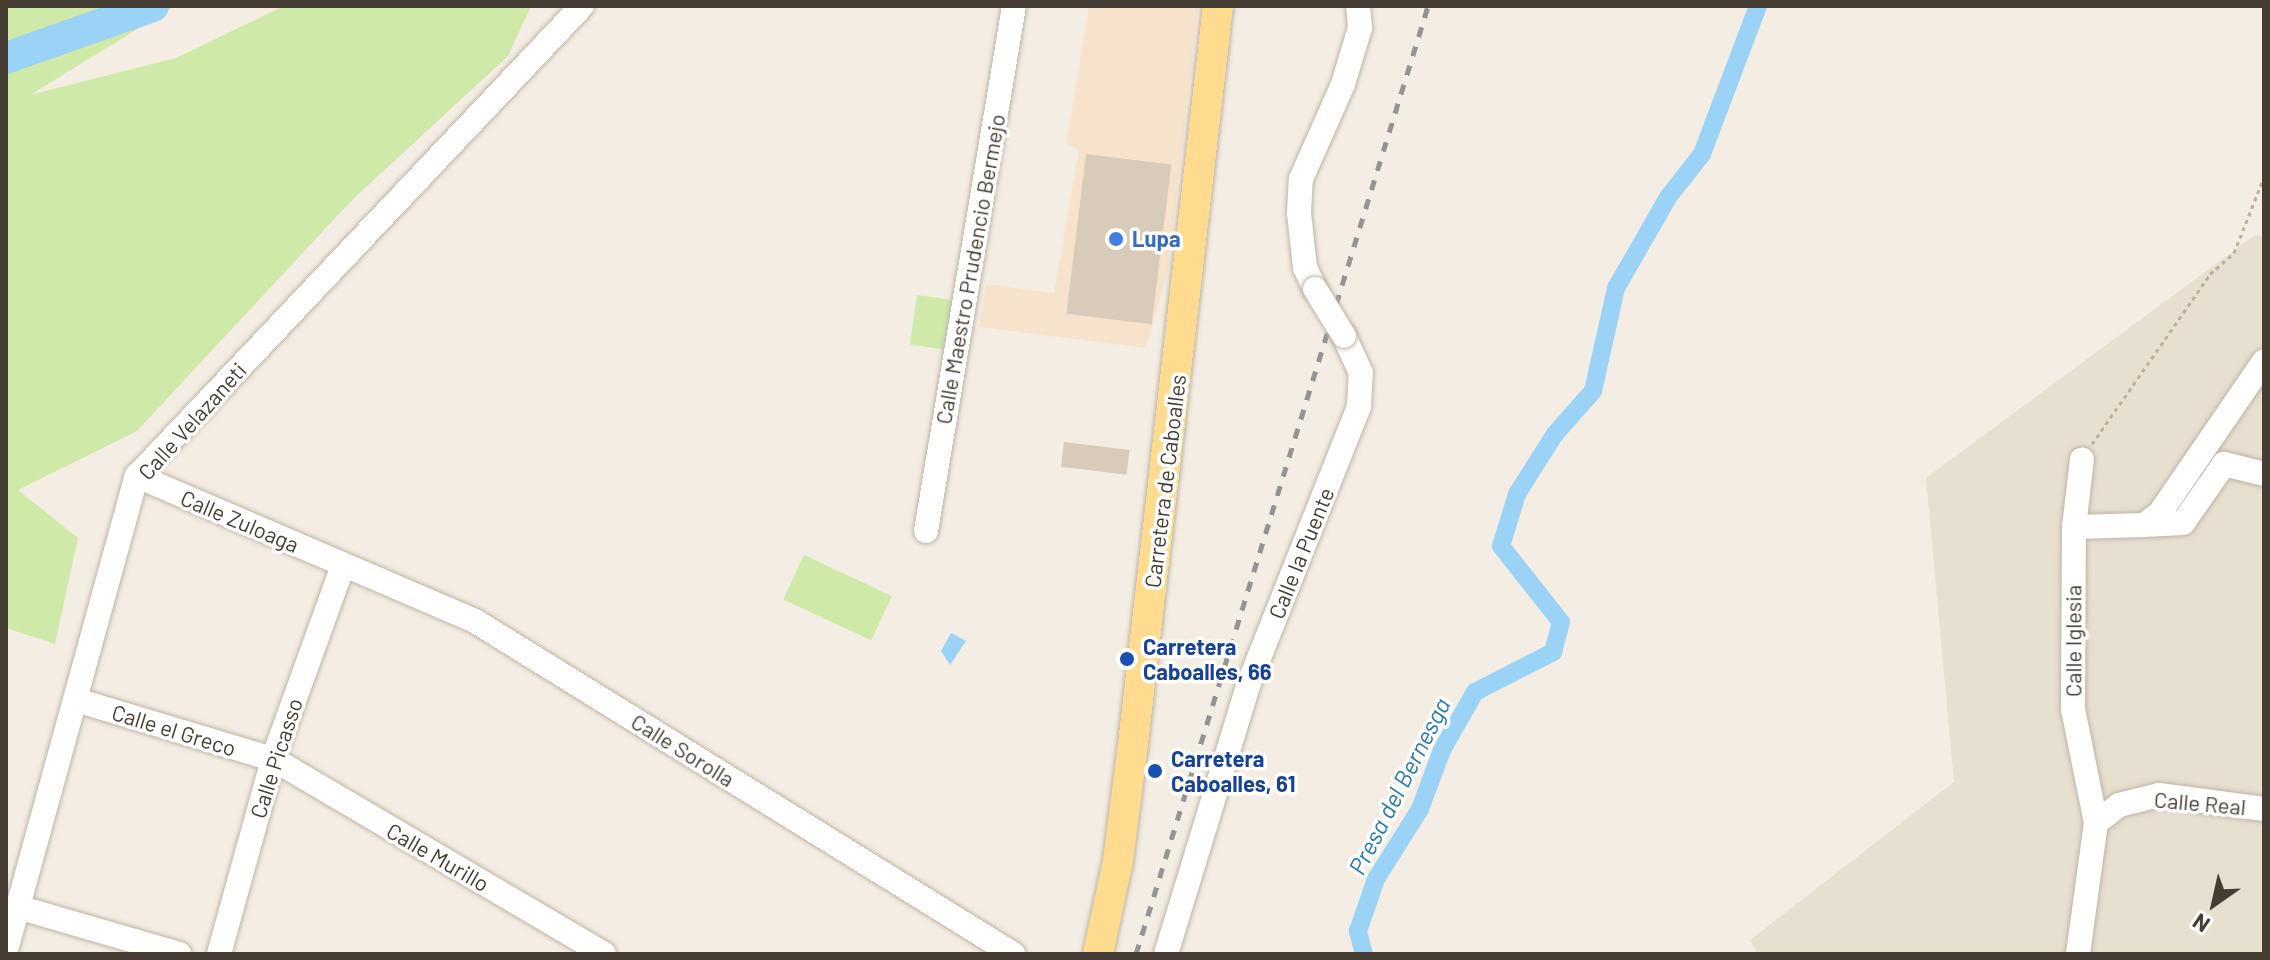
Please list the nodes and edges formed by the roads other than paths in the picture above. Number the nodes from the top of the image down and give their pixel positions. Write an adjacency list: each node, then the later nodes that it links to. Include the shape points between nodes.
1 (582, 6): 10 (street, Calle Velazaneti)
2 (1014, 6): 13 (street, Calle Maestro Prudencio Bermejo)
3 (1218, 6): 25 (main road, Carretera de Caboalles, via 1133,744 1118,861)
4 (1358, 6): 26 (street, Calle la Puente, bridge, via 1360,28 1343,84 1301,179 1303,254 1315,289 1361,373 1359,406 1249,683)
5 (2264, 361): 6 (street)
6 (2203, 450): 8 (street); 11 (street, via 2160,513)
7 (2082, 459): 12 (street, Calle Iglesia)
8 (2224, 464): 9 (street); 11 (street, via 2183,523)
9 (2264, 474)
10 (137, 476): 14 (street, Calle Zuloaga); 15 (street, Calle Velazaneti)
11 (2144, 525): 12 (street)
12 (2074, 527): 18 (street, Calle Iglesia, via 2073,709)
13 (926, 531)
14 (343, 566): 16 (street, Calle Picasso); 24 (street, Calle Sorolla, via 475,621)
15 (76, 700): 16 (street, Calle el Greco); 19 (street, Calle Velazaneti)
16 (273, 759): 22 (street, Calle Picasso); 23 (street, Calle Murillo)
17 (2264, 809): 18 (street, Calle Real, via 2159,795 2119,805)
18 (2096, 823): 27 (street, Calle Iglesia)
19 (21, 908): 20 (street, Calle Velazaneti); 21 (street)
20 (6, 950)
21 (179, 954)
22 (219, 954)
23 (604, 954)
24 (1013, 954)
25 (1098, 954)
26 (1166, 954)
27 (2078, 954)

